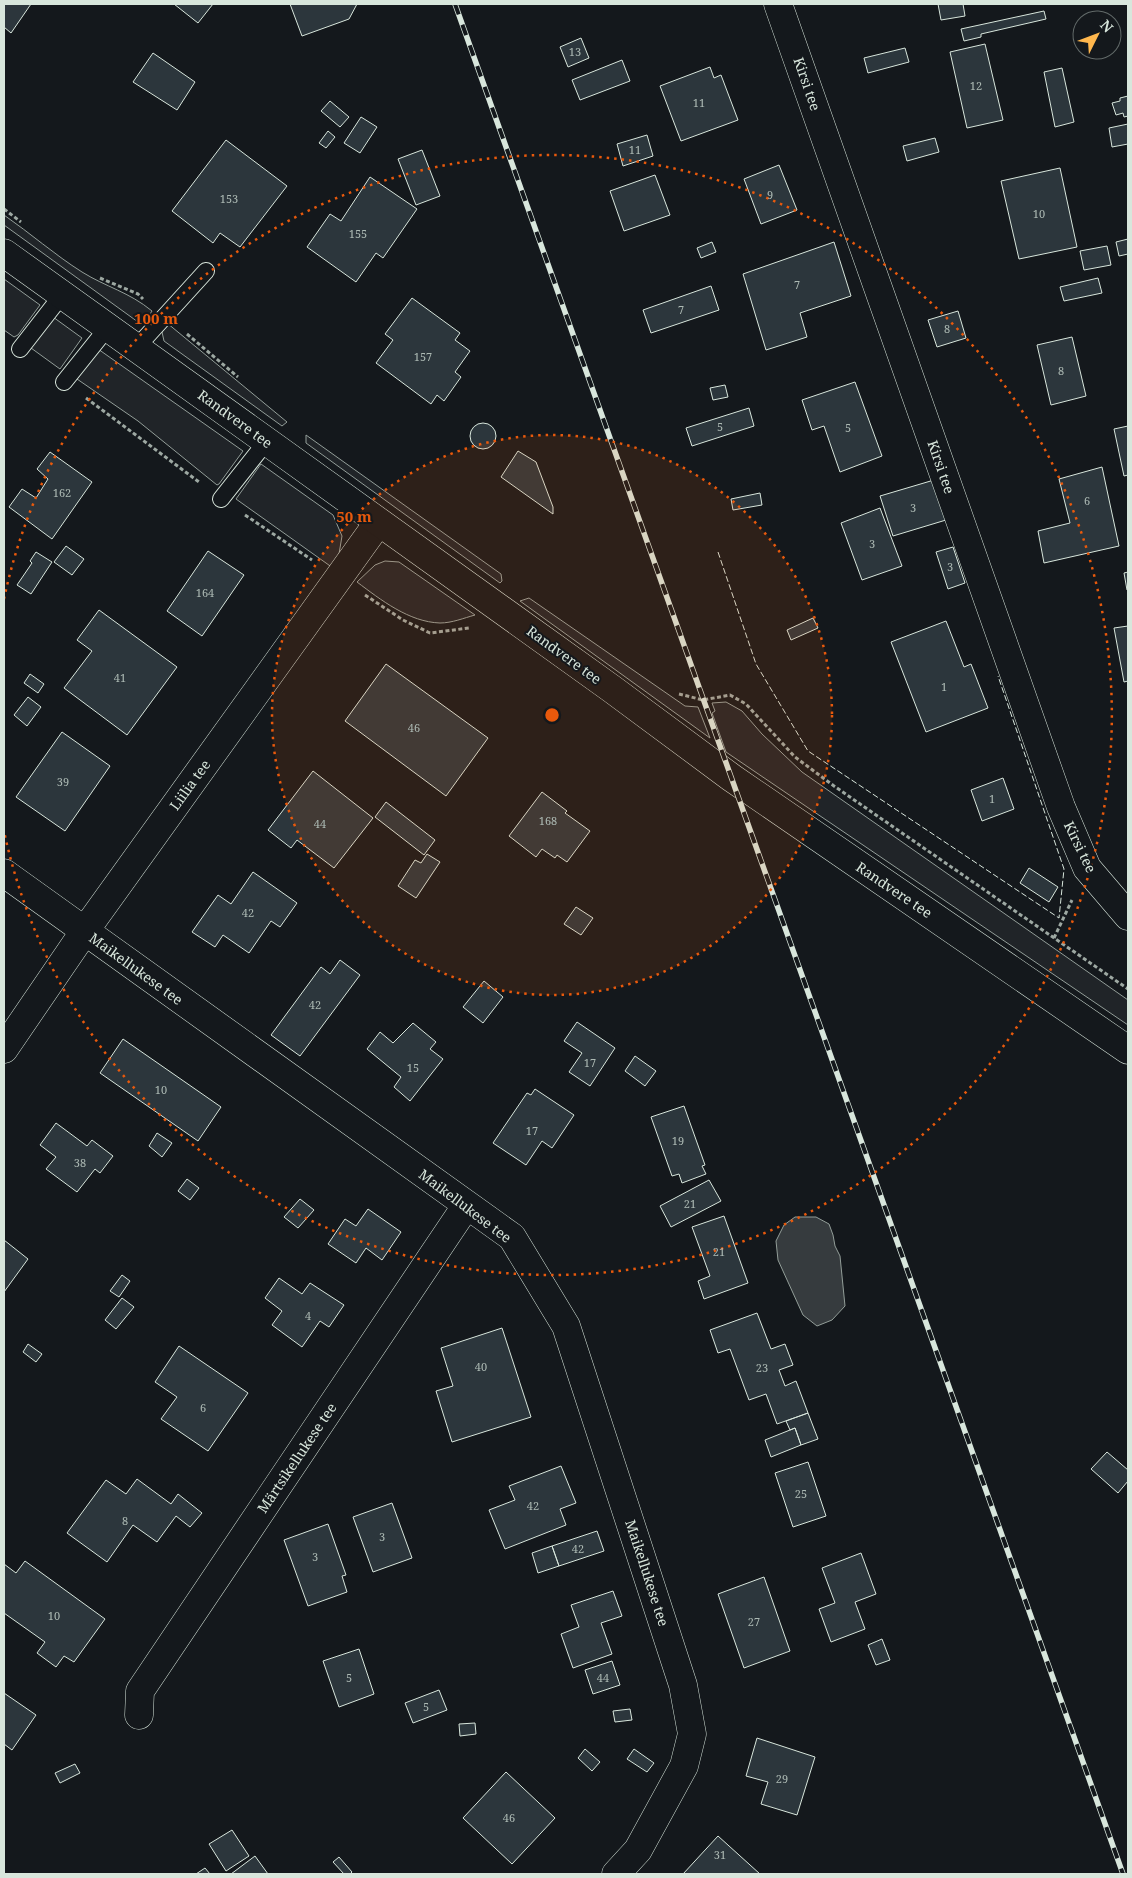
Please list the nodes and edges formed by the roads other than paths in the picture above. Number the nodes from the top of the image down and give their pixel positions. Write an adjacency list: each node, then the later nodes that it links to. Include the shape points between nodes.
1 (778, 4): 13 (street, Kirsi tee, via 1061,807 1087,868)
2 (4, 253): 4 (street, Randvere tee)
3 (206, 271): 6 (lane)
4 (62, 295): 5 (street, Randvere tee); 7 (lane)
5 (108, 327): 6 (street, Randvere tee); 8 (lane)
6 (136, 348): 9 (street, Randvere tee)
7 (20, 349)
8 (64, 382)
9 (266, 442): 10 (lane); 11 (street, Randvere tee)
10 (221, 499)
11 (378, 523): 14 (street, Liilia tee); 16 (street, Randvere tee, via 732,778)
12 (4, 873): 14 (street, Maikellukese tee)
13 (1128, 916)
14 (84, 932): 15 (street, Liilia tee); 17 (street, Maikellukese tee)
15 (4, 1050)
16 (1128, 1050)
17 (466, 1206): 18 (street, Märtsikellukese tee, via 140,1692); 19 (street, Maikellukese tee, via 512,1237 566,1326 683,1685 692,1734 684,1766 638,1850)
18 (139, 1715)
19 (616, 1874)

